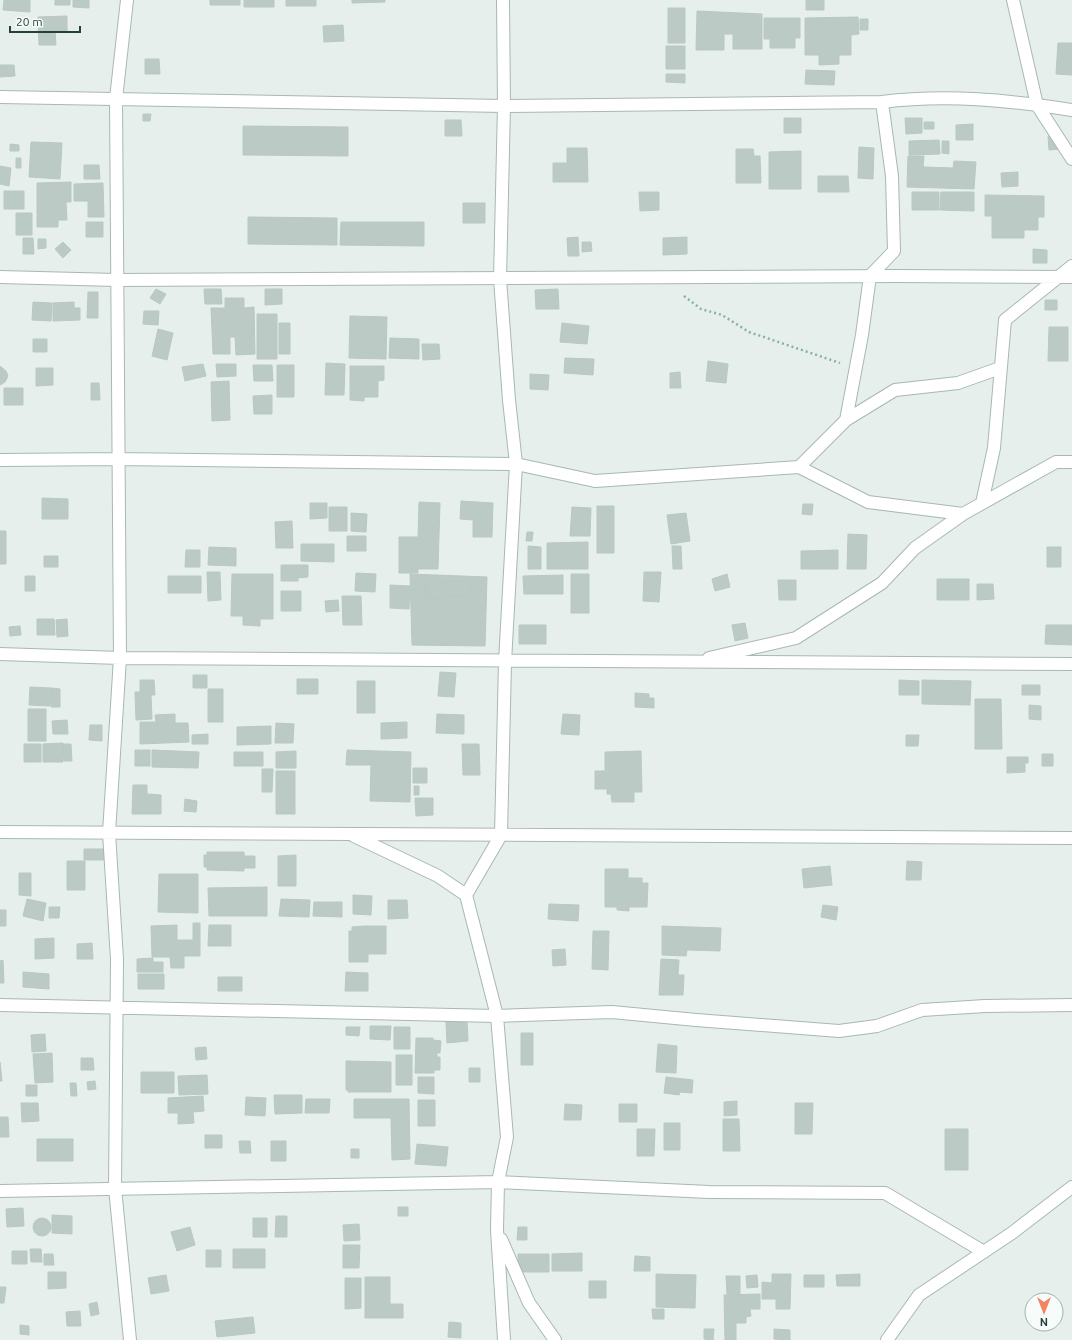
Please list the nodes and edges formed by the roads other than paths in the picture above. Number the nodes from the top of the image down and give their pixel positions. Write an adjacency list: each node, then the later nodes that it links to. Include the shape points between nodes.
1 (127, 0): 5 (street)
2 (503, 0): 8 (street)
3 (1013, 0): 7 (street)
4 (0, 97): 5 (street)
5 (116, 99): 8 (street); 16 (street)
6 (882, 102): 7 (street, via 912,98 964,97); 8 (street); 12 (street, via 892,176 894,251)
7 (1037, 105): 9 (street); 10 (street)
8 (504, 106): 15 (street)
9 (1072, 110)
10 (1072, 159)
11 (1072, 266): 13 (street)
12 (870, 276): 13 (street); 15 (street); 18 (street)
13 (1066, 276): 17 (street, via 1005,320)
14 (0, 277): 16 (street)
15 (500, 279): 16 (street); 22 (street)
16 (117, 280): 19 (street)
17 (1000, 368): 18 (street, via 958,383 895,390); 24 (street, via 994,448)
18 (846, 420): 23 (street)
19 (118, 459): 20 (street); 22 (street); 27 (street)
20 (0, 460)
21 (1072, 462): 24 (street, via 1056,462)
22 (516, 464): 23 (street, via 595,481); 29 (street)
23 (799, 467): 25 (street, via 868,502)
24 (982, 504): 25 (street)
25 (963, 514): 29 (street, via 915,548 882,583 796,638 701,660)
26 (0, 654): 27 (street)
27 (120, 658): 29 (street); 32 (street)
28 (415, 658): 29 (street)
29 (505, 662): 30 (street); 34 (street)
30 (1072, 664)
31 (0, 832): 32 (street)
32 (109, 833): 33 (street); 39 (street)
33 (351, 834): 34 (street); 36 (street, via 438,876)
34 (501, 835): 35 (street); 36 (street)
35 (1072, 838)
36 (466, 895): 40 (street)
37 (0, 1005): 39 (street)
38 (1072, 1005): 40 (street, via 922,1010 877,1026 839,1031 612,1012)
39 (118, 1008): 40 (street); 43 (street)
40 (497, 1016): 41 (street, via 508,1137)
41 (498, 1182): 43 (street); 45 (street); 46 (street, via 709,1192 885,1193)
42 (1072, 1187): 46 (street)
43 (115, 1188): 44 (street); 47 (street)
44 (0, 1191)
45 (497, 1230): 48 (street); 49 (street, via 529,1303)
46 (984, 1252): 50 (street, via 919,1295)
47 (130, 1340)
48 (504, 1340)
49 (556, 1340)
50 (887, 1340)

